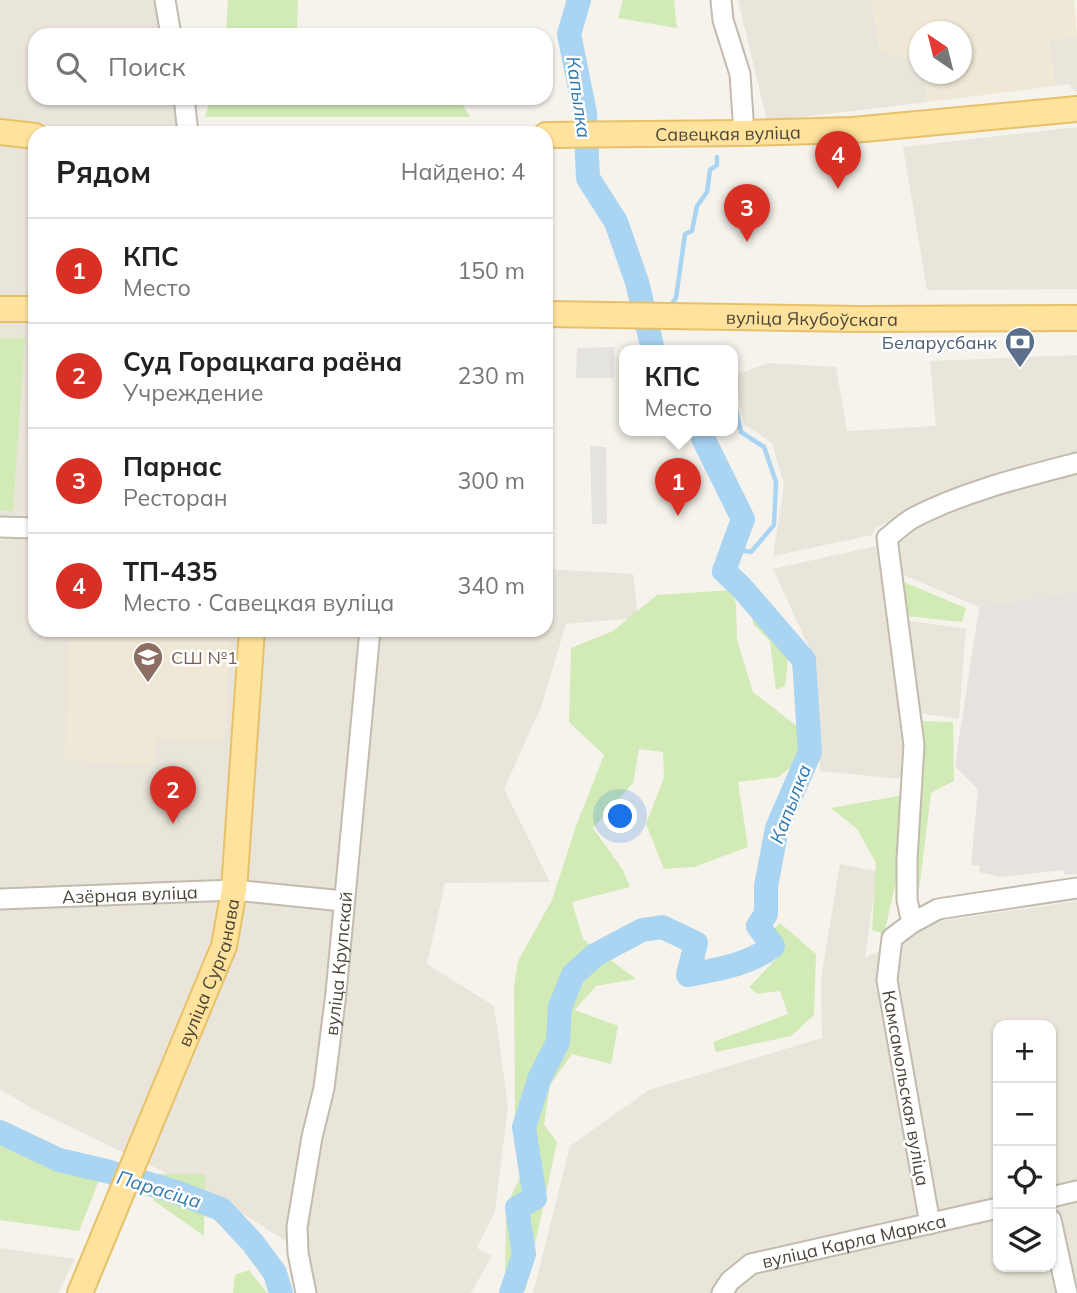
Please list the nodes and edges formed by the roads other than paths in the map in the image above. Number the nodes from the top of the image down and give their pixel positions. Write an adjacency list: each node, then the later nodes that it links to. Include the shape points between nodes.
1 (165, 0): 3 (street)
2 (721, 0): 8 (street, via 740,74)
3 (170, 28)
4 (185, 105): 6 (street)
5 (1077, 109): 8 (main road, Савецкая вуліца, via 853,130)
6 (187, 126)
7 (0, 132): 9 (main road)
8 (744, 133): 10 (main road, Савецкая вуліца)
9 (28, 135)
10 (553, 135)
11 (0, 309): 12 (main road)
12 (28, 309)
13 (553, 314): 14 (main road, вуліца Якубоўскага)
14 (1077, 318)
15 (1077, 463): 24 (street, via 1009,481 912,518 887,538 914,745 907,859)
16 (0, 527): 17 (street)
17 (28, 528)
18 (252, 637): 21 (main road, вуліца Сурганава)
19 (369, 637): 23 (street, вуліца Крупскай)
20 (1077, 888): 24 (street, Камсамольская вуліца, via 938,909)
21 (234, 890): 22 (street, Азёрная вуліца); 23 (street, Азёрная вуліца); 30 (main road, вуліца Сурганава, via 224,946)
22 (0, 899)
23 (343, 901): 31 (street, вуліца Крупскай, via 342,946 324,1088 297,1227)
24 (912, 923): 28 (street, Камсамольская вуліца, via 892,939 887,980)
25 (1077, 1191): 26 (street)
26 (1056, 1196)
27 (994, 1209): 28 (street, вуліца Карла Маркса)
28 (930, 1224): 32 (street, вуліца Карла Маркса, via 751,1264)
29 (1056, 1243): 33 (street)
30 (80, 1293)
31 (306, 1293)
32 (722, 1293)
33 (1067, 1293)

